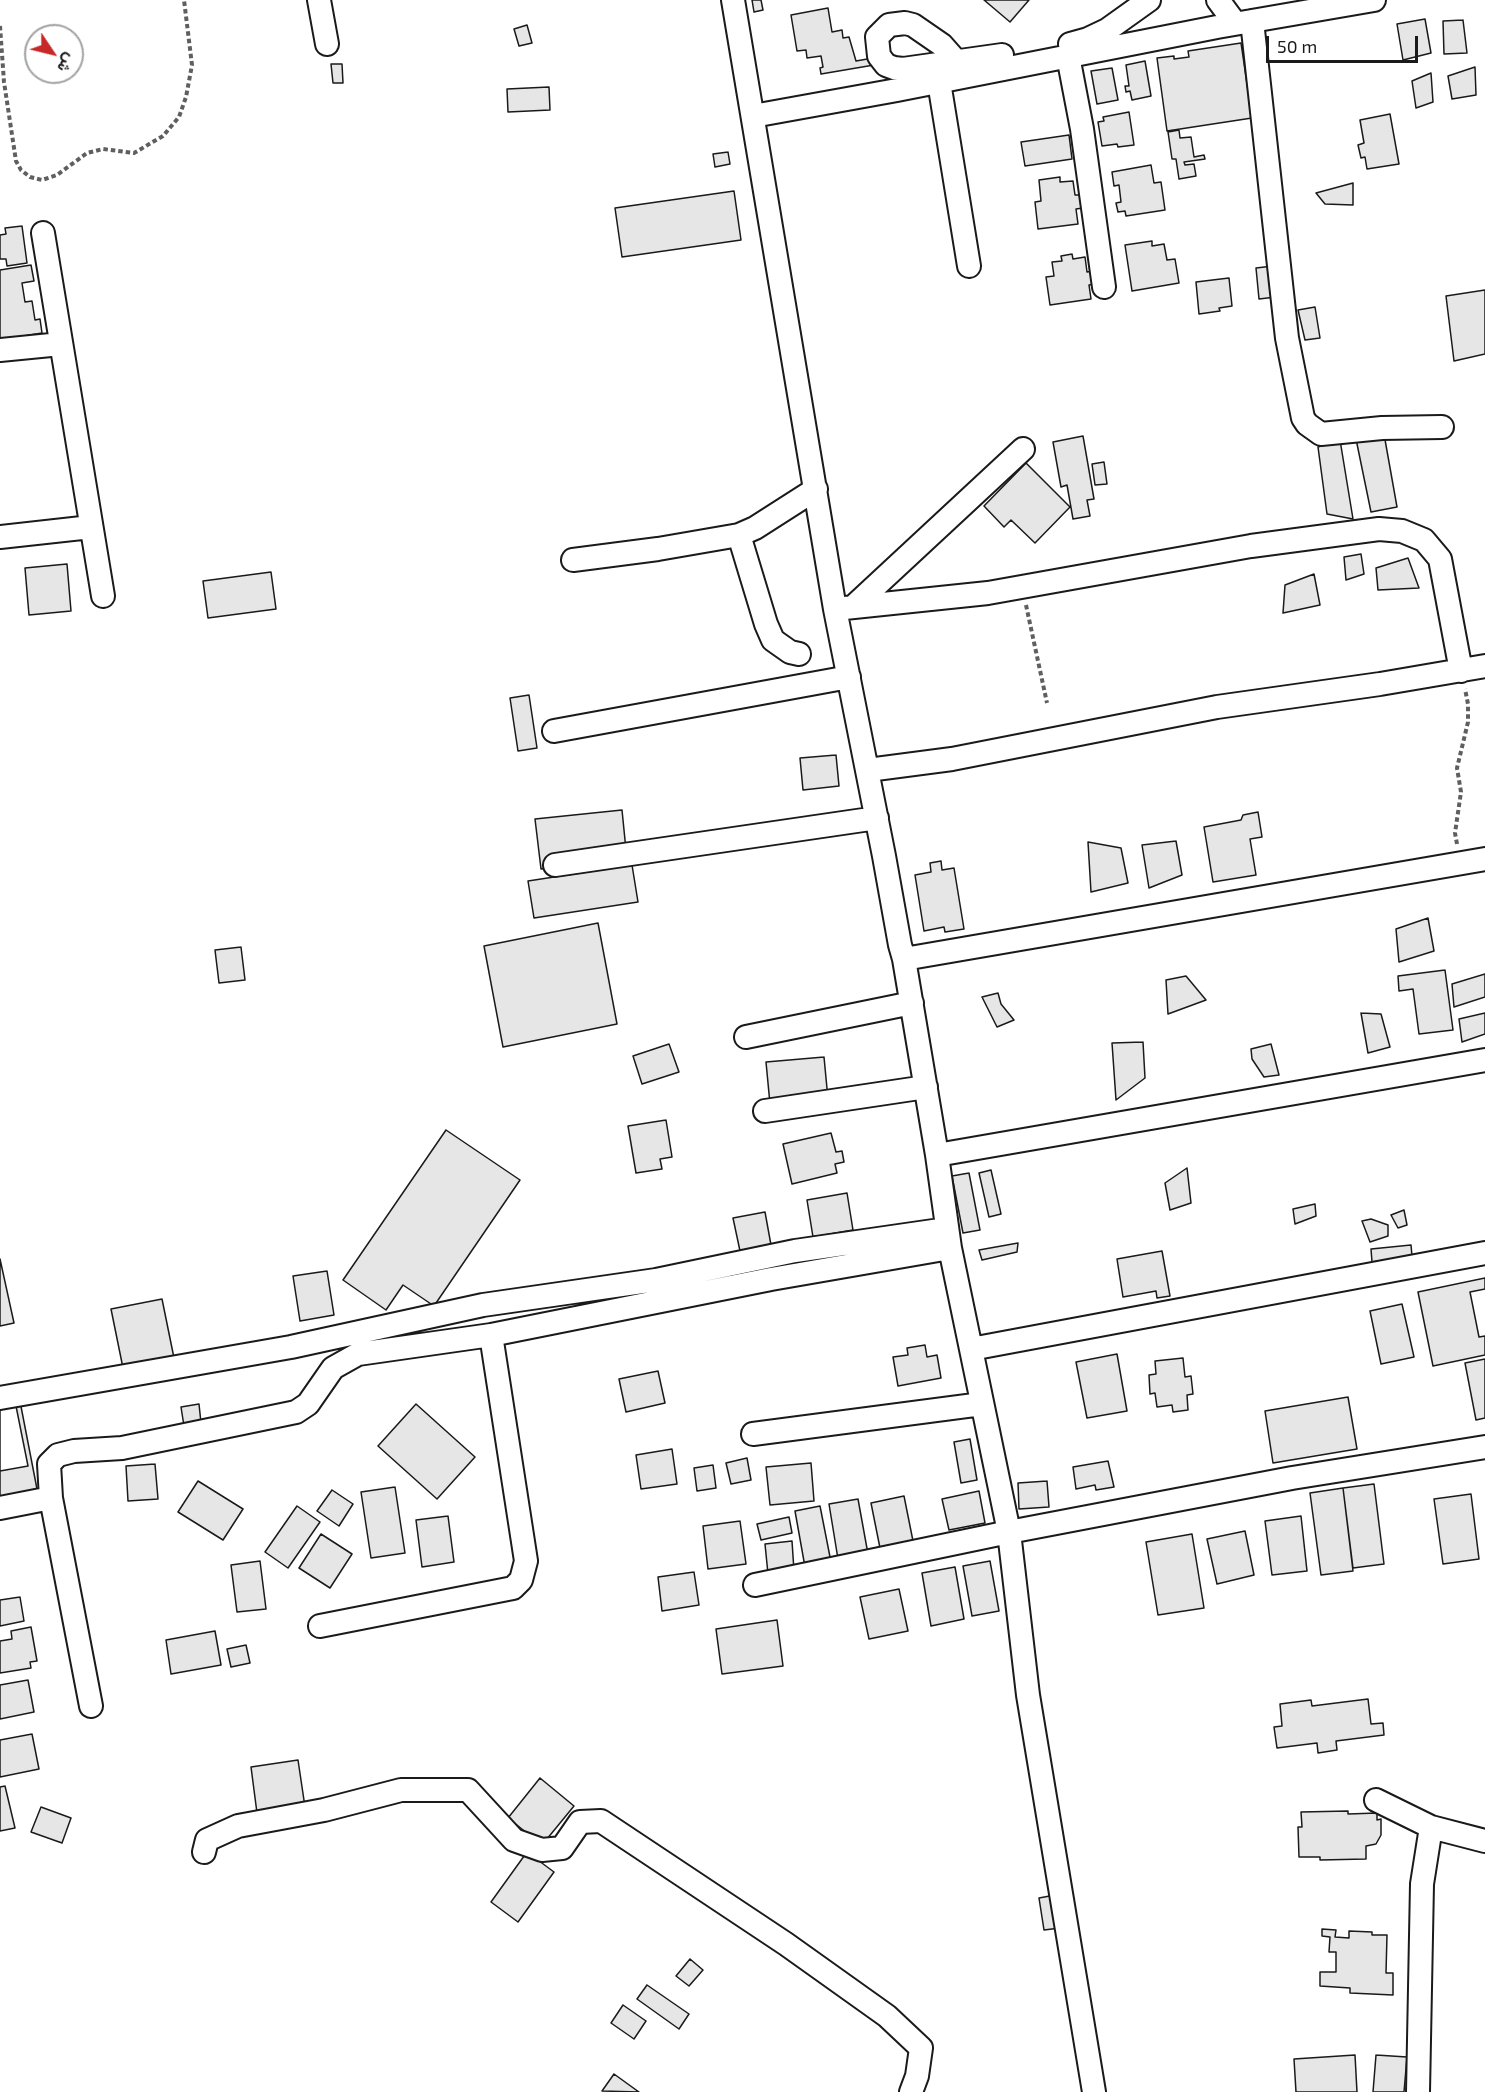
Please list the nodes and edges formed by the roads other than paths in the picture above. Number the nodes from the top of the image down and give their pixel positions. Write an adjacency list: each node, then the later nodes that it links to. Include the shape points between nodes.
1 (319, 0): 7 (street)
2 (733, 0): 11 (street)
3 (1149, 0): 9 (street, via 1088,39)
4 (1218, 0): 6 (street)
5 (1374, 0): 6 (street)
6 (1244, 22): 8 (street); 17 (street, via 1287,338 1303,418 1321,434)
7 (327, 44)
8 (1068, 56): 10 (street); 14 (street)
9 (957, 62)
10 (939, 82): 11 (street); 13 (street)
11 (753, 116): 19 (street)
12 (43, 233): 15 (street)
13 (969, 266)
14 (1104, 287)
15 (61, 344): 16 (street); 20 (street)
16 (0, 350)
17 (1442, 427)
18 (1023, 449): 25 (street)
19 (816, 489): 21 (street); 25 (street)
20 (91, 527): 22 (street); 24 (street)
21 (739, 535): 23 (street); 26 (street, via 773,640)
22 (0, 537)
23 (573, 560)
24 (103, 596)
25 (845, 608): 28 (street, via 988,593 1251,546 1378,529 1402,531 1424,540 1440,560); 29 (street)
26 (800, 654)
27 (1485, 666): 28 (street)
28 (1461, 670): 31 (street, via 1217,707 952,759)
29 (849, 677): 30 (street); 31 (street)
30 (554, 731)
31 (868, 770): 32 (street)
32 (877, 818): 34 (street); 35 (street)
33 (1478, 860): 35 (street)
34 (555, 865)
35 (904, 959): 36 (street)
36 (912, 1003): 37 (street); 39 (street)
37 (746, 1037)
38 (1485, 1060): 41 (street)
39 (926, 1087): 40 (street); 41 (street)
40 (765, 1111)
41 (937, 1155): 42 (street)
42 (949, 1239): 44 (street); 45 (street); 46 (street, via 795,1251 656,1280 483,1305 291,1347)
43 (1485, 1253): 45 (street)
44 (491, 1335): 50 (street, via 358,1354 333,1368 308,1404 296,1412 122,1448 58,1455 49,1464); 54 (street, via 526,1561 520,1580 513,1588)
45 (971, 1348): 47 (street)
46 (0, 1398)
47 (982, 1404): 48 (street); 52 (street)
48 (753, 1434)
49 (1485, 1447): 52 (street, via 1292,1478)
50 (51, 1498): 51 (street); 55 (street)
51 (0, 1508)
52 (1009, 1532): 53 (street); 61 (street, via 1028,1695)
53 (755, 1585)
54 (320, 1626)
55 (91, 1706)
56 (1376, 1800): 57 (street)
57 (1431, 1827): 58 (street); 62 (street, via 1422,1884)
58 (1485, 1841)
59 (204, 1852): 60 (street, via 207,1840 238,1826 401,1790 468,1790 514,1840 542,1850 562,1848 580,1822 601,1821 887,2016 921,2048)
60 (911, 2092)
61 (1094, 2092)
62 (1418, 2092)

